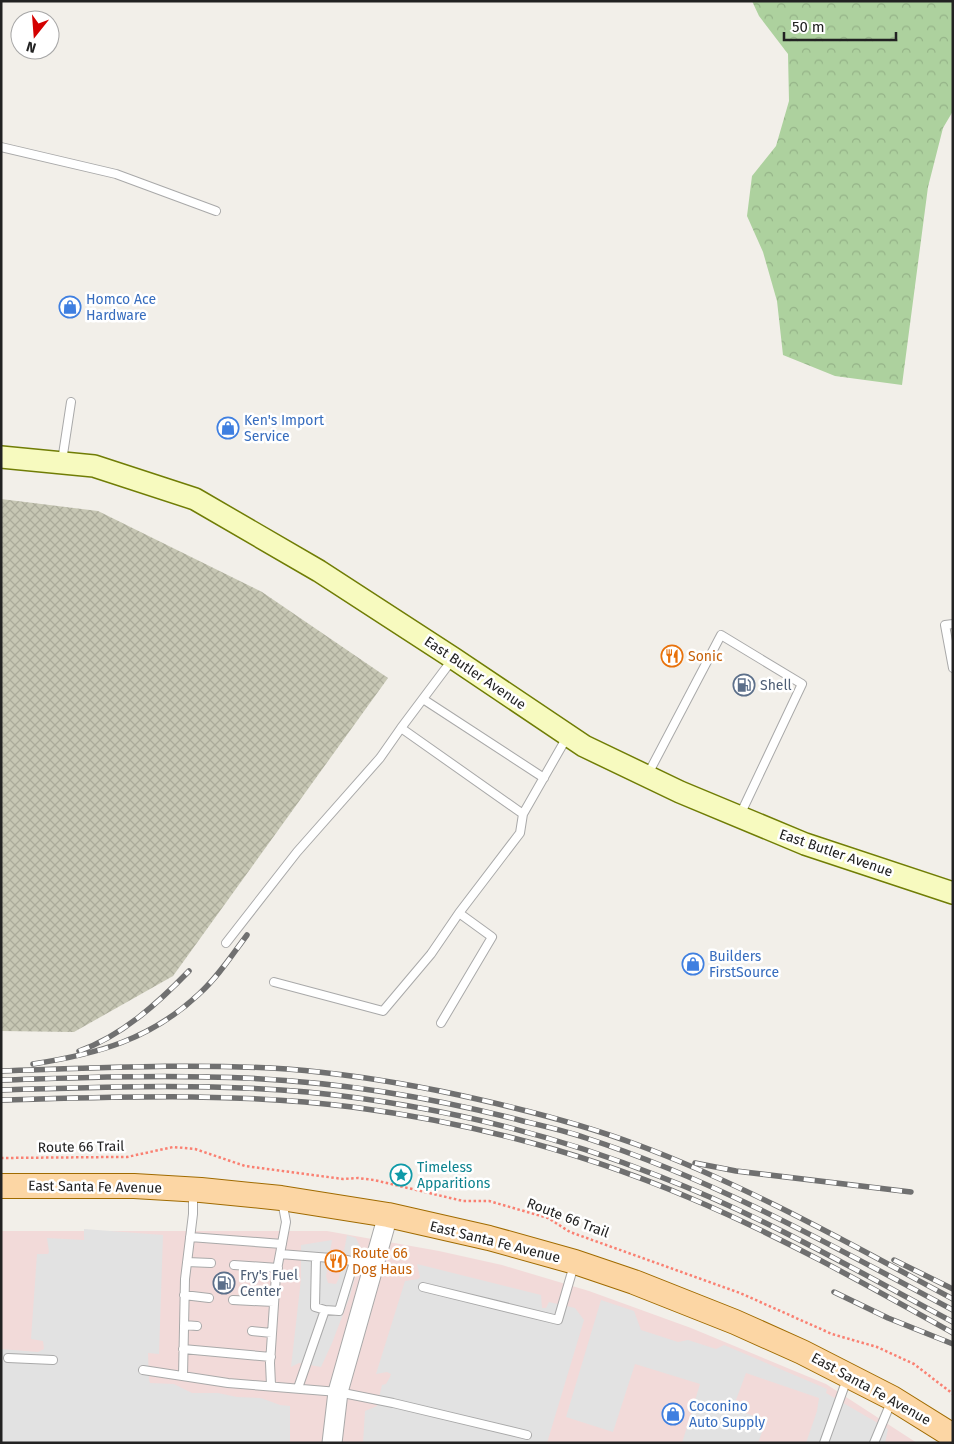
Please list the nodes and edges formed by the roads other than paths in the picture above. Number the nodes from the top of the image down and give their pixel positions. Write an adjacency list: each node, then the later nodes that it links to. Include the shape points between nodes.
1 (2, 150): 2 (lane, via 116,174)
2 (216, 211)
3 (72, 402): 5 (lane)
4 (1, 457): 5 (main road, East Butler Avenue)
5 (62, 463): 7 (main road, East Butler Avenue, via 94,466 195,499 319,571)
6 (953, 624): 8 (lane, via 945,625)
7 (453, 658): 9 (lane); 11 (main road, East Butler Avenue)
8 (953, 668)
9 (423, 699): 10 (lane); 13 (lane)
10 (401, 728): 14 (lane); 18 (lane, via 380,758 297,852)
11 (568, 735): 12 (main road, East Butler Avenue); 13 (lane)
12 (647, 776): 15 (main road, East Butler Avenue); 15 (lane, via 721,635 802,684)
13 (544, 778): 14 (lane)
14 (523, 814): 17 (lane, via 520,833)
15 (739, 816): 16 (main road, East Butler Avenue, via 805,844)
16 (953, 893)
17 (459, 913): 19 (lane, via 383,1011); 20 (lane, via 492,937)
18 (226, 943)
19 (274, 982)
20 (441, 1023)
21 (1, 1186): 22 (main road, East Santa Fe Avenue)
22 (193, 1190): 23 (main road, East Santa Fe Avenue); 25 (lane)
23 (281, 1198): 24 (main road, East Santa Fe Avenue); 26 (lane, via 286,1222)
24 (388, 1215): 33 (main road, East Santa Fe Avenue); 36 (street)
25 (190, 1237): 26 (lane); 31 (lane)
26 (282, 1244): 27 (lane)
27 (280, 1254): 28 (lane); 37 (lane)
28 (316, 1256): 29 (lane); 43 (lane, via 315,1307)
29 (331, 1258)
30 (342, 1259): 32 (lane)
31 (187, 1262): 34 (lane); 39 (lane)
32 (354, 1262): 36 (lane); 43 (lane, via 339,1311)
33 (575, 1262): 38 (lane, via 558,1320); 53 (main road, East Santa Fe Avenue, via 735,1322)
34 (211, 1264)
35 (234, 1266): 37 (lane)
36 (374, 1266): 57 (street)
37 (278, 1268): 42 (lane)
38 (423, 1287)
39 (184, 1296): 40 (lane); 44 (lane)
40 (209, 1298)
41 (233, 1300): 42 (lane)
42 (274, 1302): 47 (lane)
43 (325, 1310): 56 (lane)
44 (184, 1325): 45 (lane); 48 (lane)
45 (197, 1326)
46 (252, 1331): 47 (lane)
47 (272, 1333): 49 (lane)
48 (184, 1349): 49 (lane); 54 (lane)
49 (271, 1357): 55 (lane)
50 (8, 1358): 51 (lane)
51 (53, 1360)
52 (143, 1370): 54 (lane)
53 (848, 1375): 58 (main road, East Santa Fe Avenue); 62 (lane)
54 (183, 1376): 55 (lane)
55 (271, 1385): 56 (lane)
56 (298, 1388): 57 (lane)
57 (338, 1392): 59 (lane); 61 (street)
58 (892, 1398): 60 (main road, East Santa Fe Avenue); 63 (lane)
59 (527, 1435)
60 (953, 1436)
61 (332, 1443)
62 (824, 1443)
63 (874, 1443)

